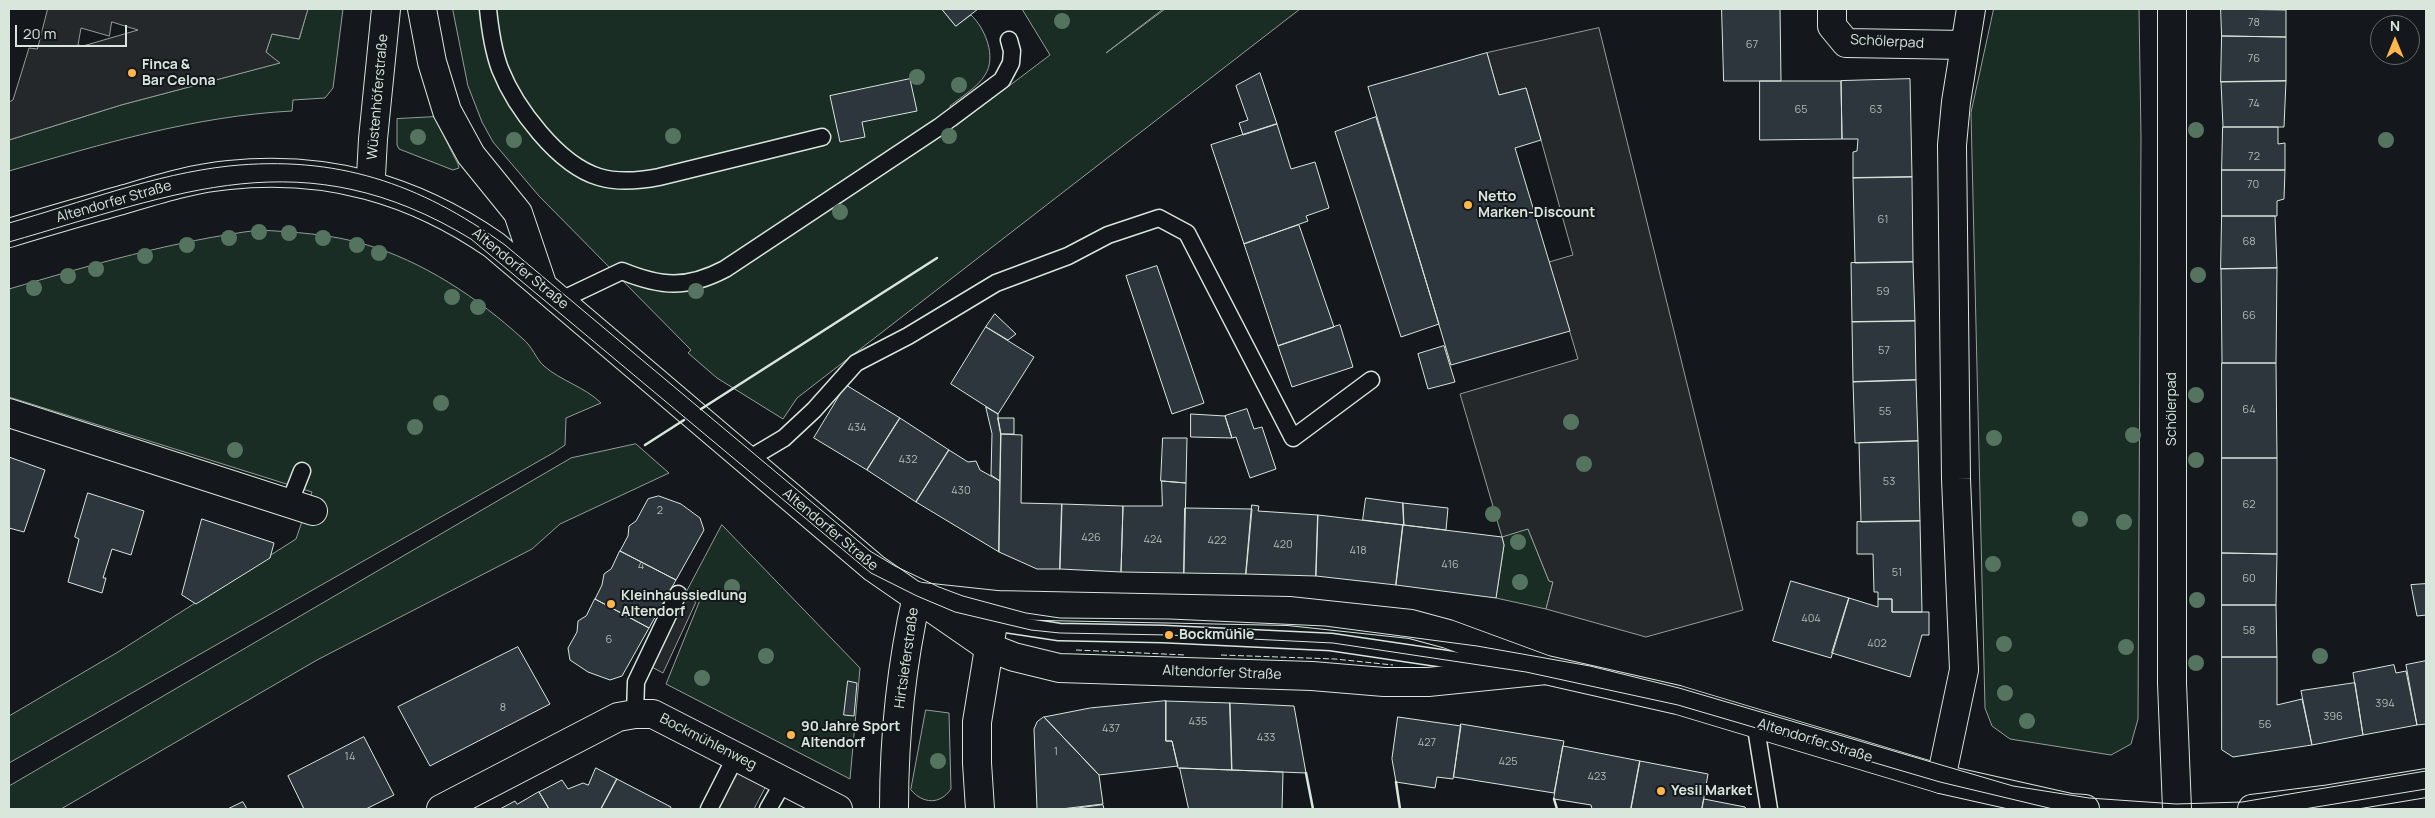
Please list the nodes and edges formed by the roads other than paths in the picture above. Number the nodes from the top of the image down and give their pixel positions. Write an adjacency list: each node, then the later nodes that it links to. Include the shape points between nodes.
1 (386, 9): 10 (main road, Wüstenhöferstraße, via 373,139)
2 (422, 9): 12 (main road, via 432,62 450,117 471,155 518,213)
3 (488, 9): 9 (lane, via 500,69 526,114 562,155 598,177 638,181)
4 (1832, 9): 8 (main road, Schölerpad, via 1832,26 1846,43)
5 (1971, 9): 8 (main road)
6 (2172, 9): 36 (main road, Schölerpad, via 2172,683)
7 (1009, 40): 12 (lane, via 1012,51 1002,80 923,138 725,270 704,279 677,284 649,281 622,271)
8 (1964, 45): 25 (main road, via 1952,145 1956,479 1964,670)
9 (822, 137)
10 (373, 185): 11 (main road, Altendorfer Straße, via 292,173 228,175 169,186); 12 (main road, Altendorfer Straße, via 407,197 470,228)
11 (9, 233)
12 (551, 294): 15 (main road, Altendorfer Straße)
13 (1371, 380): 15 (lane, via 1293,438 1187,233 1159,218 1108,235 1068,256 996,283 856,363 784,438)
14 (9, 413): 17 (main road)
15 (746, 460): 19 (main road, Altendorfer Straße, via 874,568)
16 (302, 471): 17 (lane)
17 (301, 508)
18 (678, 594): 22 (lane, via 636,682)
19 (917, 596): 20 (main road, Altendorfer Straße); 20 (main road, Altendorfer Straße); 32 (main road, Hirtsieferstraße, via 901,691)
20 (993, 624): 21 (main road, Altendorfer Straße, via 1222,608 1351,617 1430,629); 21 (main road, Altendorfer Straße, via 1024,660 1059,668 1312,676 1384,682 1428,682); 33 (main road, via 977,722)
21 (1546, 670): 23 (main road, Altendorfer Straße, via 1678,700)
22 (635, 714): 24 (main road, Bockmühlenweg, via 653,714); 28 (main road, Bockmühlenweg, via 618,717)
23 (1755, 722): 25 (main road, Altendorfer Straße); 34 (lane)
24 (736, 756): 26 (main road, Bockmühlenweg); 29 (lane)
25 (1941, 779): 35 (main road, Altendorfer Straße)
26 (784, 780): 30 (lane); 31 (main road, Bockmühlenweg)
27 (2426, 783): 37 (main road)
28 (441, 809)
29 (709, 809)
30 (768, 809)
31 (838, 809)
32 (894, 809)
33 (980, 809)
34 (1770, 809)
35 (2085, 809)
36 (2177, 809)
37 (2252, 809)

